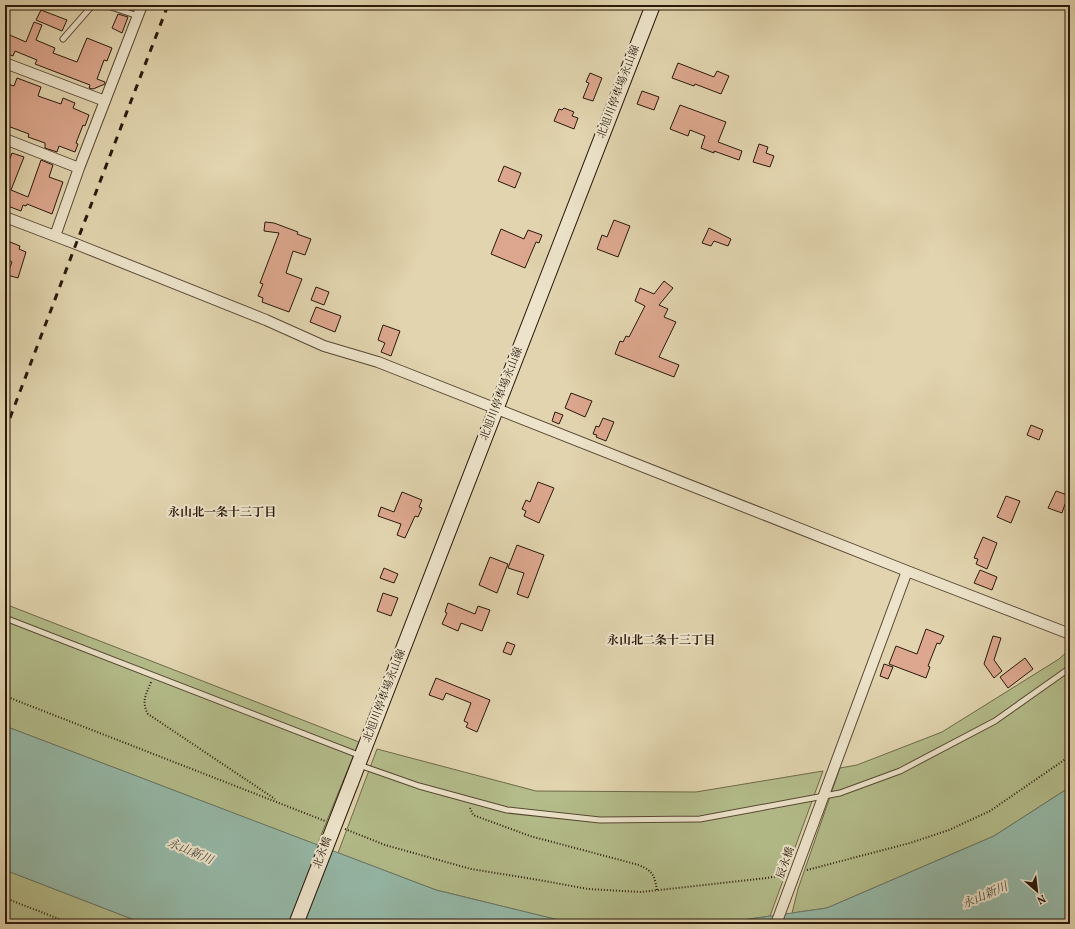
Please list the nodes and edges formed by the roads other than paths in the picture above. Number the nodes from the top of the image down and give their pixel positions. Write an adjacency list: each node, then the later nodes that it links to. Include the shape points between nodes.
1 (96, 5): 6 (lane, via 91,7)
2 (105, 5): 5 (lane)
3 (142, 5): 5 (street)
4 (653, 5): 13 (main road, 北旭川停車場永山線)
5 (138, 16): 8 (street)
6 (64, 39)
7 (5, 63): 8 (street)
8 (105, 101): 10 (street)
9 (5, 139): 10 (street)
10 (79, 168): 12 (street)
11 (5, 217): 12 (street)
12 (54, 236): 13 (street, via 266,320 324,346 378,362)
13 (496, 408): 14 (street); 18 (main road, 北旭川停車場永山線)
14 (907, 571): 16 (street); 20 (street, 辰永橋)
15 (5, 618): 18 (lane, via 153,675)
16 (1070, 634)
17 (1070, 668): 20 (lane, via 995,721 900,771)
18 (360, 760): 19 (main road, 北旭川停車場永山線); 20 (lane, via 419,786 506,810 600,820 700,819)
19 (351, 783): 21 (main road, 北永橋, bridge)
20 (823, 797): 22 (street, 辰永橋, bridge)
21 (296, 924)
22 (776, 924)

